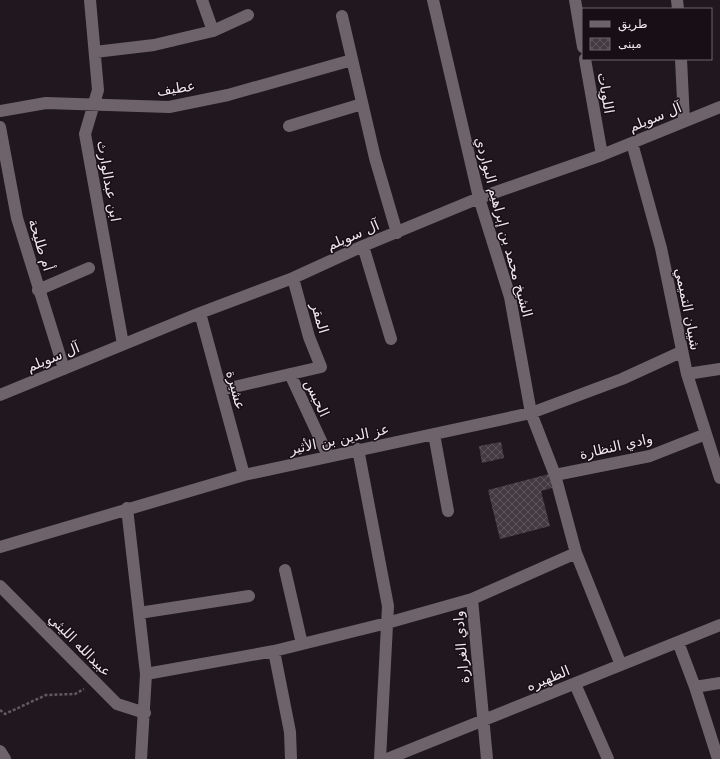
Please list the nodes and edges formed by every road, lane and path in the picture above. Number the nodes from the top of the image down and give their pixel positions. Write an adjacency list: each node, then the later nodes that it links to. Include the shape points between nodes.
1 (90, 0): 9 (street, ابن عبدالوارث)
2 (202, 0): 7 (street)
3 (434, 0): 22 (street, الشيخ محمد بن إبراهيم البواردي)
4 (575, 0): 8 (street)
5 (248, 15): 7 (street)
6 (342, 16): 10 (street)
7 (212, 31): 9 (street, via 154,45)
8 (582, 41)
9 (95, 52): 14 (street, ابن عبدالوارث, via 98,90)
10 (352, 60): 13 (street); 14 (street, عطيف, via 228,95 169,107)
11 (585, 60): 21 (street, اللويات)
12 (681, 60): 17 (street)
13 (362, 104): 18 (street); 23 (street)
14 (93, 105): 16 (street, عطيف, via 46,103); 30 (street, ابن عبدالوارث, via 85,134)
15 (720, 107): 17 (street, آل سويلم)
16 (0, 111)
17 (684, 122): 20 (street, آل سويلم)
18 (289, 126)
19 (0, 127): 27 (street, أم طليحة, via 16,218)
20 (632, 143): 21 (street, آل سويلم); 31 (street, شيبان التميمي, via 661,248)
21 (602, 156): 22 (street, آل سويلم)
22 (479, 198): 23 (street, آل سويلم); 38 (street, الشيخ محمد بن إبراهيم البواردي, via 510,297)
23 (397, 233): 24 (street, آل سويلم)
24 (363, 246): 26 (street, آل سويلم); 29 (street)
25 (89, 268): 27 (street)
26 (293, 278): 28 (street, آل سويلم); 34 (street, المقر, via 309,337 321,367)
27 (38, 290): 33 (street, أم طليحة)
28 (200, 313): 30 (street, آل سويلم); 36 (street, عشيرة)
29 (390, 339)
30 (123, 344): 33 (street, آل سويلم)
31 (681, 352): 35 (street, شيبان التميمي); 38 (street, عز الدين بن الأثير, via 622,379)
32 (720, 368): 35 (street)
33 (64, 369): 37 (street, آل سويلم)
34 (290, 374): 36 (street); 42 (street, الحبس)
35 (686, 374): 40 (street, شيبان التميمي)
36 (221, 390): 43 (street, عشيرة)
37 (0, 395)
38 (531, 413): 39 (street, عز الدين بن الأثير); 44 (street, الشيخ محمد بن إبراهيم البواردي)
39 (434, 434): 41 (street, عز الدين بن الأثير); 47 (street)
40 (706, 434): 44 (street, وادي النظارة, via 650,456); 45 (street, شيبان التميمي)
41 (358, 449): 42 (street, عز الدين بن الأثير); 55 (street, via 388,606)
42 (328, 456): 43 (street, عز الدين بن الأثير)
43 (244, 475): 46 (street, عز الدين بن الأثير)
44 (555, 475): 49 (street, الشيخ محمد بن إبراهيم البواردي)
45 (720, 478)
46 (127, 508): 48 (street, عز الدين بن الأثير); 54 (street)
47 (448, 511)
48 (0, 547)
49 (576, 553): 53 (street, وادي الغرارة); 60 (street, الشيخ محمد بن إبراهيم البواردي)
50 (285, 570): 58 (street)
51 (0, 586): 62 (street, عبيدالله الليثي)
52 (249, 596): 54 (street)
53 (472, 599): 55 (street); 68 (street, وادي الغرارة)
54 (139, 613): 61 (street)
55 (387, 623): 58 (street); 73 (street)
56 (720, 625): 57 (street, الظهيره)
57 (678, 642): 60 (street, الظهيره); 65 (street)
58 (302, 644): 59 (street)
59 (274, 651): 61 (street); 72 (street, via 290,732)
60 (621, 665): 64 (street, الظهيره)
61 (146, 674): 67 (street)
62 (96, 683): 66 (path, via 75,694 46,696 4,714); 67 (street, عبيدالله الليثي, via 117,704)
63 (720, 683): 65 (street)
64 (575, 684): 68 (street, الظهيره); 76 (street)
65 (695, 687): 77 (street)
66 (0, 710)
67 (145, 713): 71 (street)
68 (482, 721): 74 (street, الظهيره); 75 (street, وادي الغرارة)
69 (0, 751): 70 (street)
70 (5, 759)
71 (141, 759)
72 (291, 759)
73 (380, 759)
74 (387, 759)
75 (487, 759)
76 (608, 759)
77 (718, 759)

